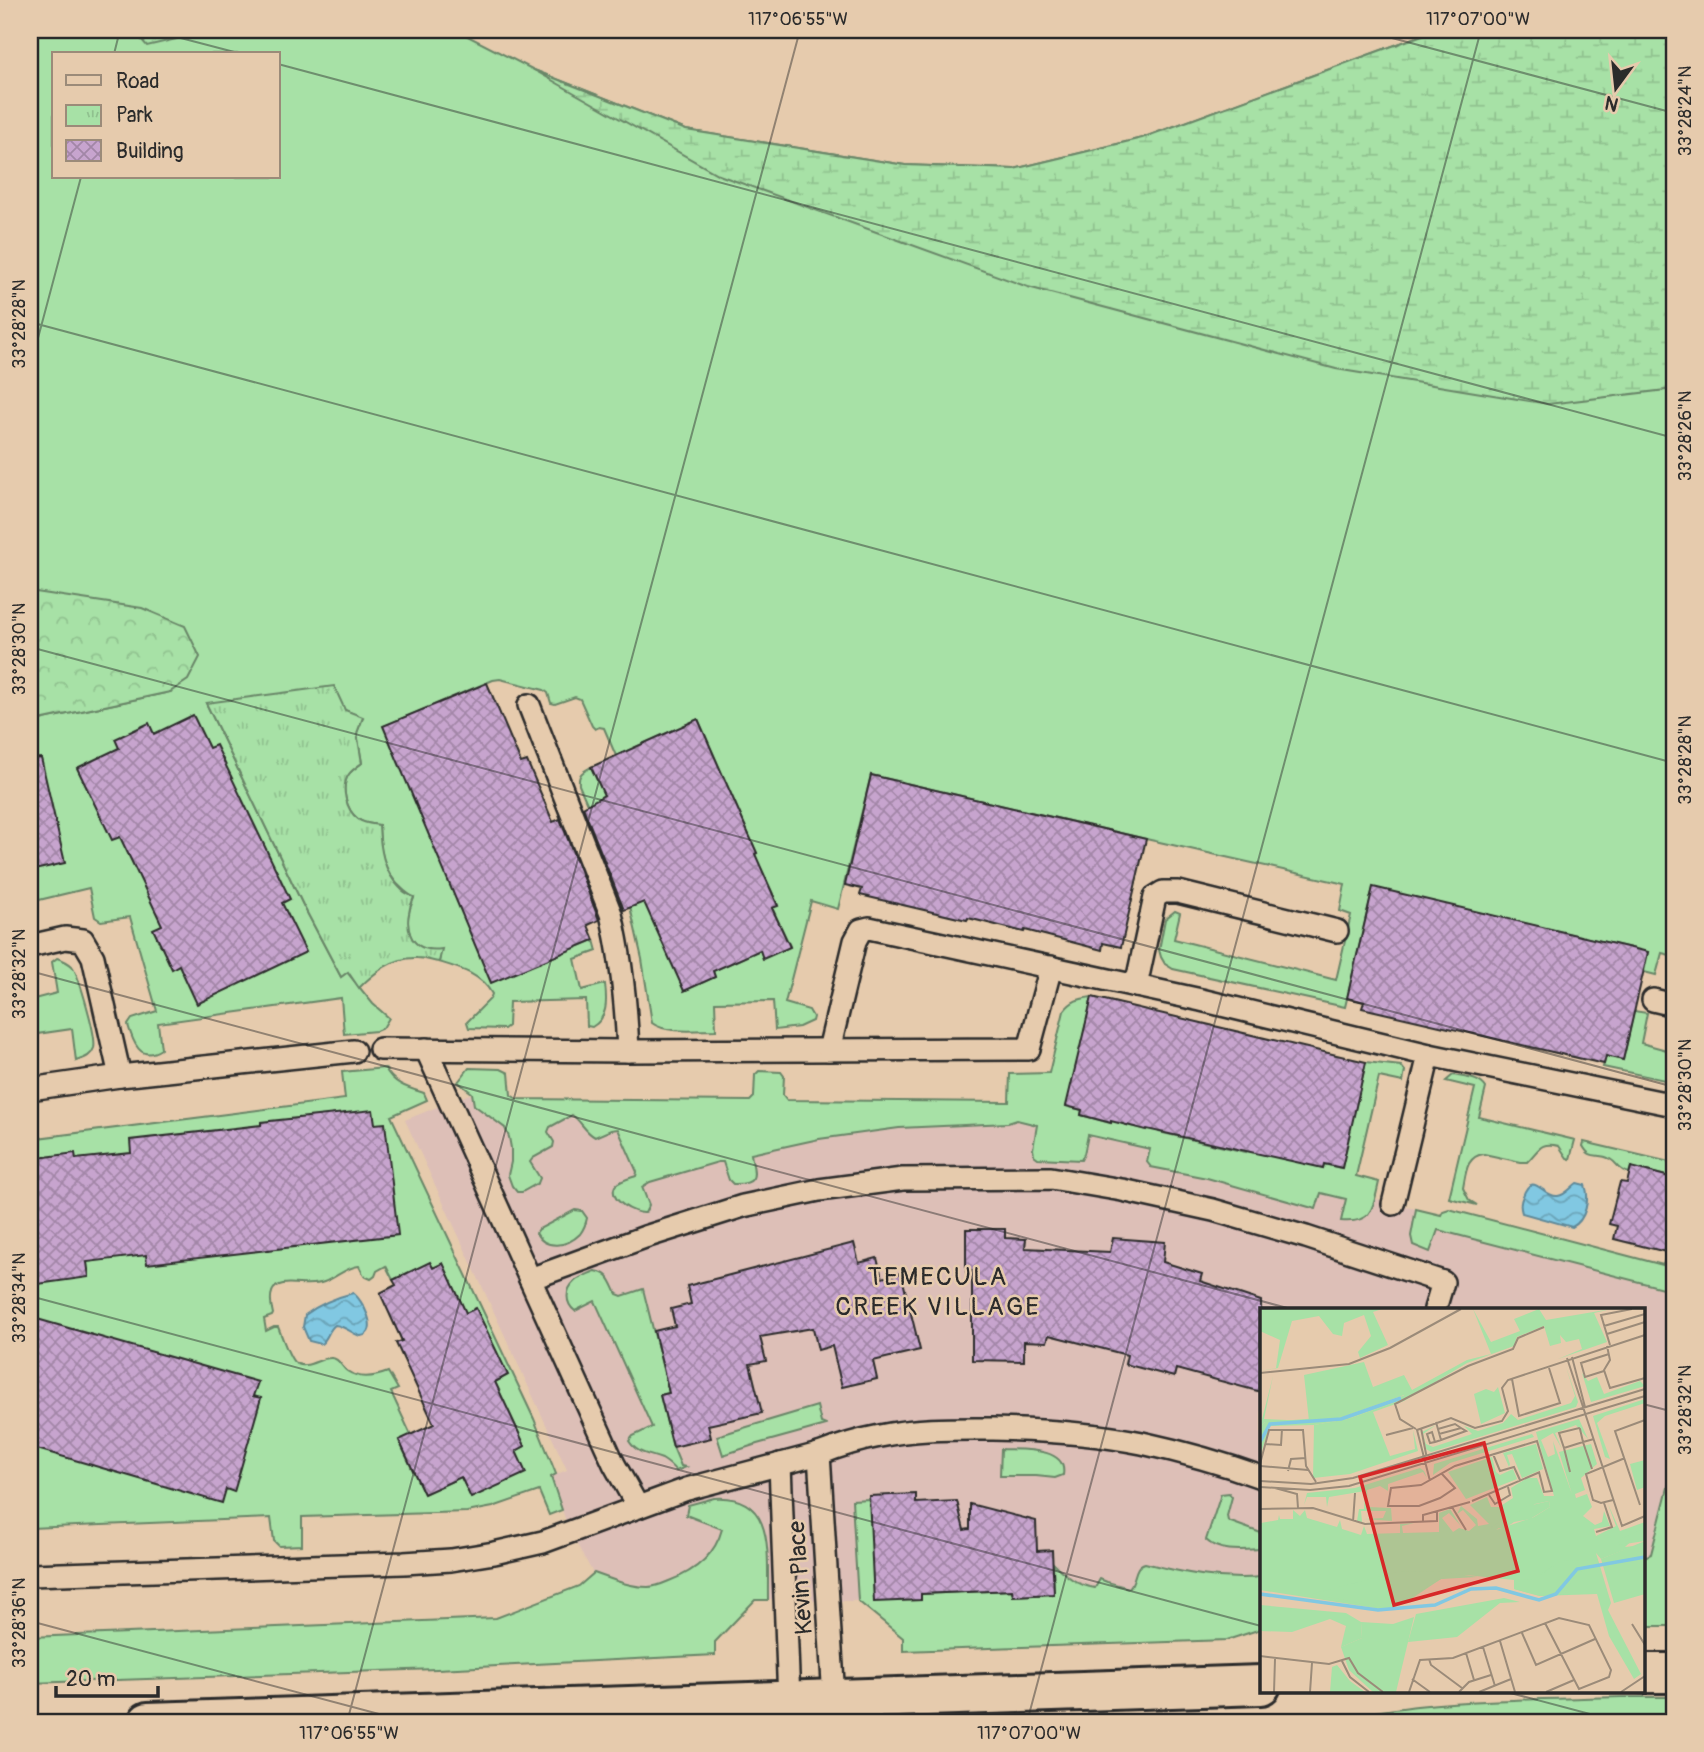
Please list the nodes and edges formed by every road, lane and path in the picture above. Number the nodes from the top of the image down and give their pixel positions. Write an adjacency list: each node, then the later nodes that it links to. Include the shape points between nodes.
1 (530, 705): 12 (lane, via 611,914 621,960)
2 (1337, 932): 5 (lane, via 1163,892 1155,897)
3 (30, 946): 14 (lane, via 65,938 83,940 93,957)
4 (1051, 967): 5 (lane); 10 (lane, via 1029,1049); 10 (lane, via 869,928 860,930)
5 (1136, 986): 13 (lane)
6 (1653, 1000): 7 (lane)
7 (1674, 1005)
8 (380, 1049): 9 (lane)
9 (426, 1049): 12 (lane); 18 (lane)
10 (829, 1050): 12 (lane)
11 (354, 1051): 14 (lane)
12 (628, 1051)
13 (1429, 1055): 16 (lane); 17 (lane)
14 (120, 1076): 15 (lane)
15 (30, 1088)
16 (1674, 1105)
17 (1393, 1204)
18 (530, 1279): 19 (lane, via 743,1206 819,1190 903,1179 1051,1178 1213,1210 1443,1282); 23 (lane)
19 (1434, 1308)
20 (819, 1454): 21 (lane); 22 (lane, via 882,1435 946,1429 1027,1430 1141,1443); 28 (lane, Kevin Place)
21 (780, 1464): 23 (lane); 29 (lane, Kevin Place)
22 (1260, 1477)
23 (638, 1507): 24 (lane, via 543,1542 451,1560)
24 (30, 1575)
25 (1644, 1673): 26 (main road)
26 (1674, 1673)
27 (1260, 1685): 28 (main road)
28 (834, 1699): 29 (main road)
29 (789, 1701): 30 (main road)
30 (148, 1722)

